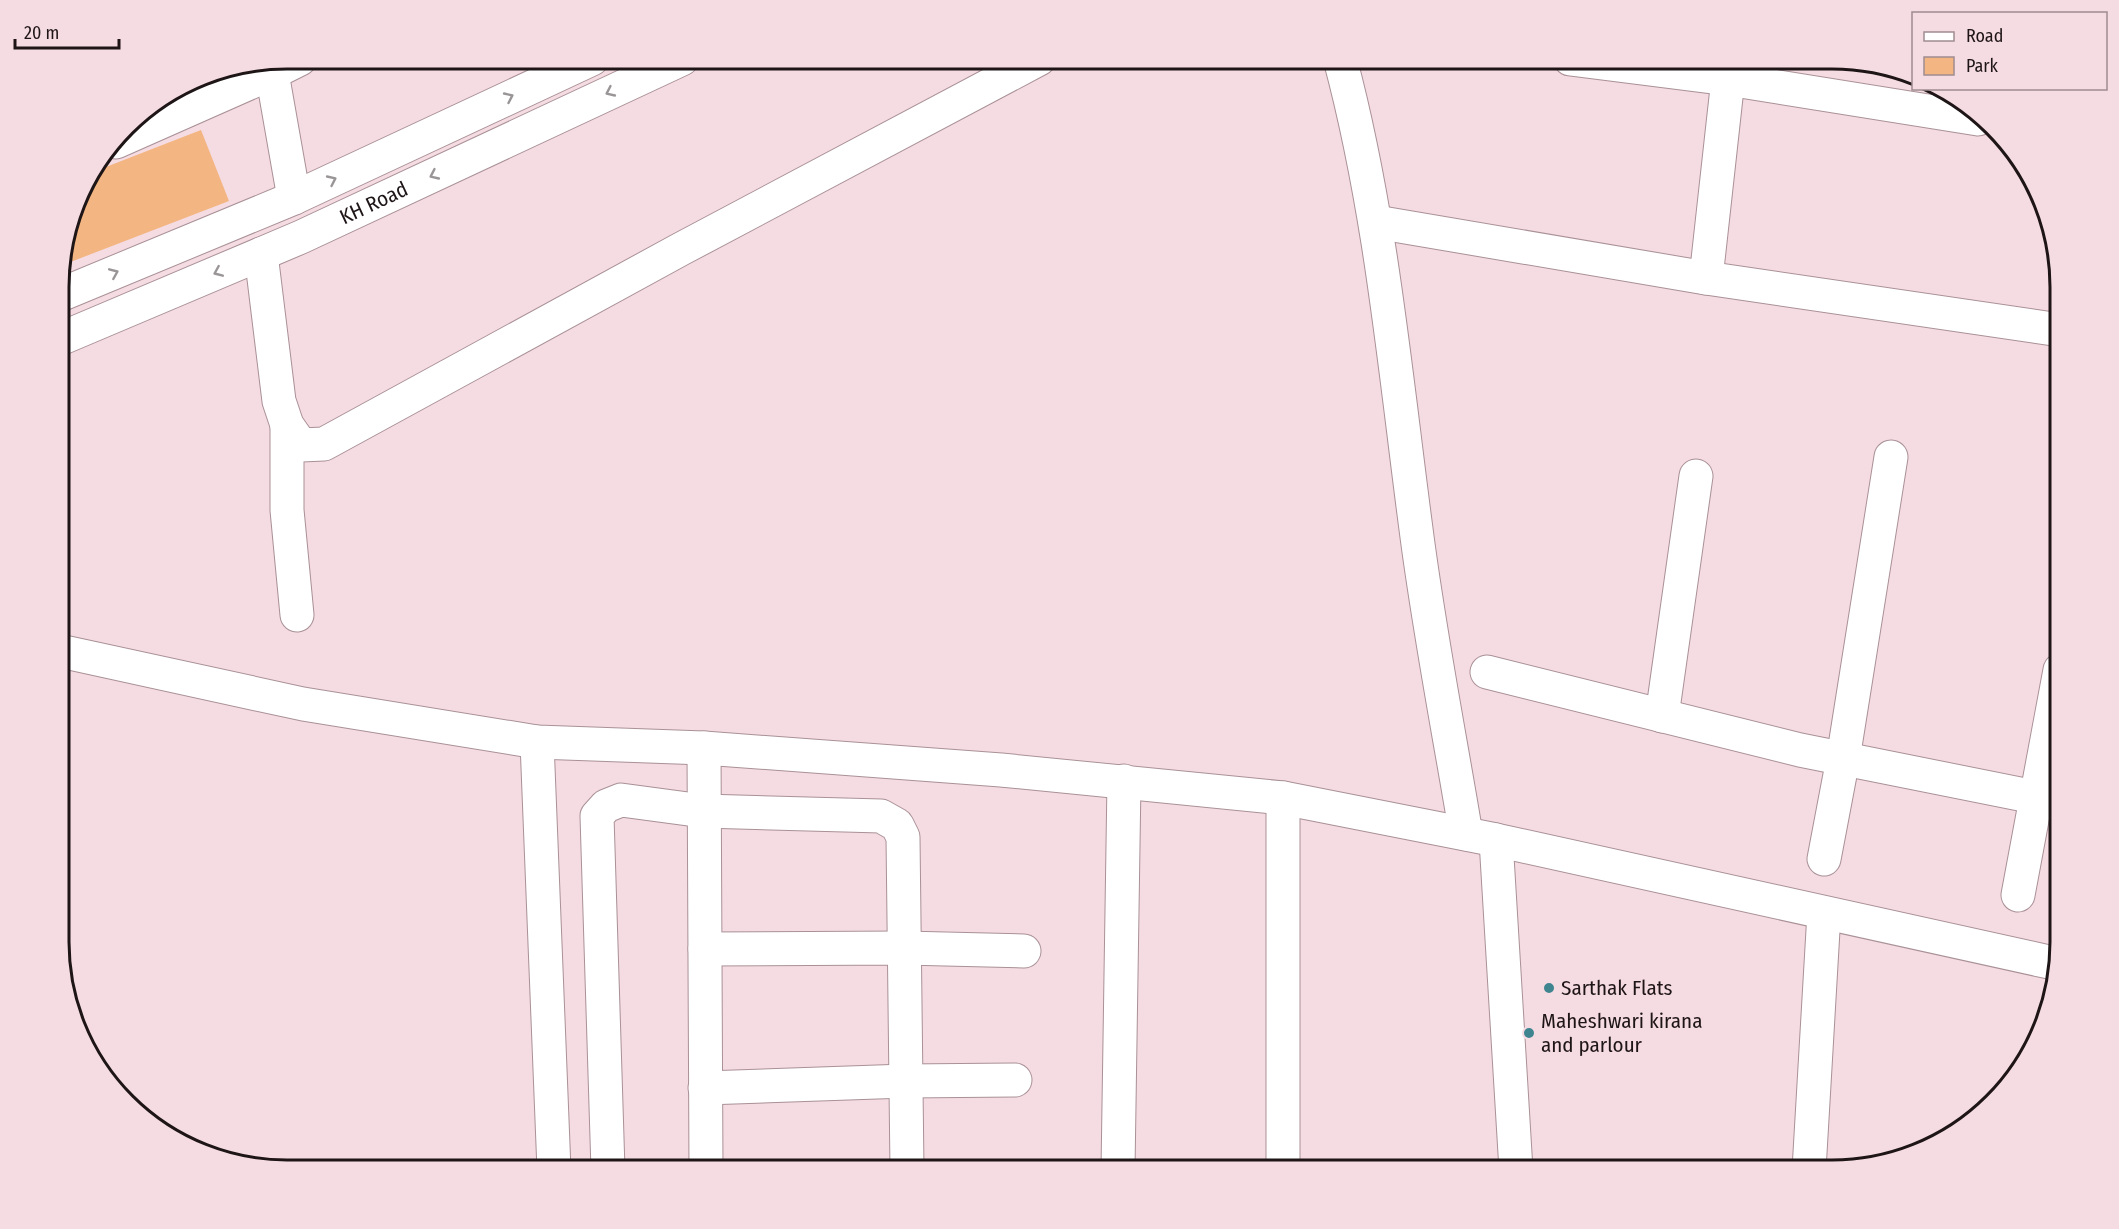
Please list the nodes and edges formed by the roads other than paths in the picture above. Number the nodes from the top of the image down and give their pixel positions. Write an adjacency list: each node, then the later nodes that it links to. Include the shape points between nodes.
1 (271, 69): 10 (street)
2 (280, 69): 11 (street)
3 (569, 69): 11 (street, KH Road, one-way to 3)
4 (659, 69): 13 (street, KH Road, one-way to 13)
5 (1018, 69): 18 (street, via 350,432 324,444 301,445)
6 (1343, 69): 12 (street)
7 (1653, 69): 8 (street)
8 (1728, 79): 9 (street); 14 (street)
9 (1971, 119)
10 (131, 135)
11 (294, 198): 15 (street, KH Road, one-way to 11)
12 (1376, 222): 14 (street); 33 (street, via 1416,532)
13 (261, 254): 17 (street, KH Road, one-way to 17); 18 (street, via 279,401)
14 (1706, 278): 16 (street)
15 (69, 292)
16 (2050, 329)
17 (69, 335)
18 (287, 424): 21 (street, via 287,510)
19 (1891, 457): 27 (street)
20 (1696, 476): 24 (street)
21 (297, 615)
22 (69, 653): 25 (street, via 303,704)
23 (1487, 672): 24 (street)
24 (1662, 716): 27 (street)
25 (537, 742): 26 (street); 44 (street)
26 (704, 748): 29 (street); 32 (street)
27 (1843, 759): 31 (street); 34 (street)
28 (2050, 778): 31 (street)
29 (1124, 781): 30 (street); 48 (street)
30 (1282, 798): 33 (street); 49 (street)
31 (2048, 800): 35 (street)
32 (703, 811): 37 (street, via 881,816 897,825 903,837); 38 (street); 45 (street, via 621,800 606,806 597,816)
33 (1481, 837): 36 (street); 50 (street)
34 (1824, 859)
35 (2018, 895)
36 (1824, 913): 40 (street); 51 (street)
37 (904, 948): 38 (street); 39 (street); 42 (street)
38 (705, 949): 43 (street)
39 (1024, 951)
40 (2048, 969)
41 (1015, 1080): 42 (street)
42 (906, 1081): 43 (street); 47 (street)
43 (705, 1088): 46 (street)
44 (554, 1160)
45 (608, 1160)
46 (706, 1160)
47 (907, 1160)
48 (1118, 1160)
49 (1283, 1160)
50 (1515, 1160)
51 (1810, 1160)

